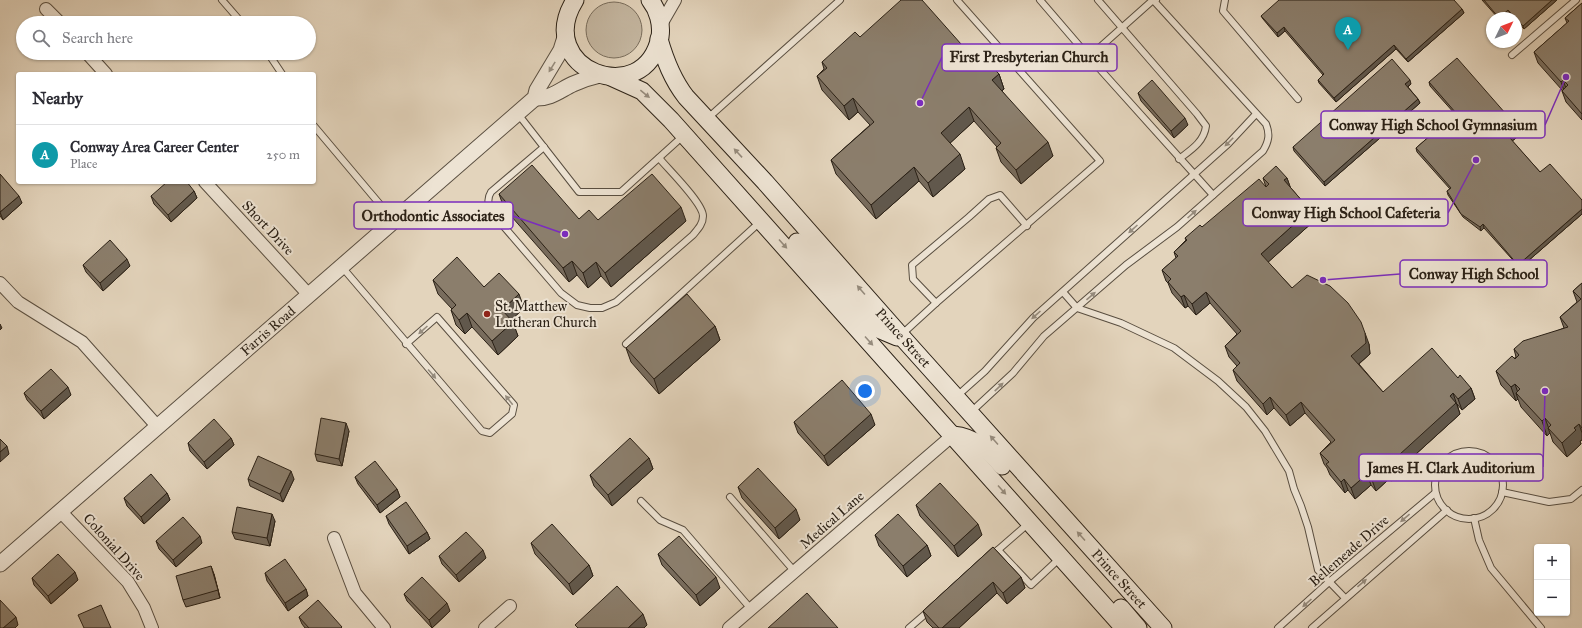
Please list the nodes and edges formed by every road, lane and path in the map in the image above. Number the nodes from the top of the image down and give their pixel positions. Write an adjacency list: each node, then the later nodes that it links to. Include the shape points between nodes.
1 (222, 0): 15 (lane)
2 (562, 0): 16 (main road)
3 (575, 0): 16 (main road, via 570,8)
4 (650, 0): 18 (main road, Prince Street, via 657,11)
5 (675, 0): 18 (street)
6 (840, 0): 30 (lane)
7 (957, 0): 41 (lane, via 1100,161)
8 (1040, 0): 20 (lane)
9 (1098, 0): 17 (lane)
10 (1154, 0): 17 (lane); 29 (lane)
11 (1225, 0): 27 (lane, via 1223,11)
12 (1576, 0): 19 (lane)
13 (46, 9): 14 (street)
14 (53, 16)
15 (236, 16)
16 (566, 27): 25 (main road, Prince Street, via 569,46 575,58 588,69); 26 (street, Farris Road, one-way to 26, via 561,50 537,90)
17 (1122, 28): 20 (lane); 35 (lane, via 1206,126 1198,144)
18 (660, 33): 25 (main road, via 656,50 645,65 628,74); 30 (main road, Prince Street, via 668,68 677,85)
19 (1512, 55)
20 (1089, 57): 35 (lane)
21 (93, 60): 23 (street)
22 (273, 60): 24 (lane)
23 (104, 72)
24 (281, 72)
25 (606, 76): 26 (street, via 571,84 544,99); 32 (main road, Prince Street, one-way to 32, via 642,91)
26 (535, 98): 28 (street, Farris Road)
27 (1298, 99)
28 (518, 114): 33 (lane); 39 (street, Farris Road)
29 (1256, 114): 36 (lane, one-way to 36, via 1228,144); 38 (lane, via 1269,131 1266,145)
30 (706, 119): 48 (main road, Prince Street, one-way to 30)
31 (316, 128): 39 (lane)
32 (684, 135): 34 (lane); 40 (main road, Prince Street)
33 (544, 147): 34 (lane, via 579,192 622,192); 34 (lane, via 491,192 488,203 493,214 561,293 577,305 590,308 602,308 616,302 701,226 703,215 700,207)
34 (659, 158)
35 (1180, 159): 36 (lane)
36 (1193, 174): 38 (lane); 44 (lane, one-way to 44)
37 (207, 184): 45 (street, Short Drive)
38 (1213, 195): 47 (lane, one-way to 38)
39 (395, 221): 42 (street, Farris Road)
40 (761, 221): 48 (main road, via 782,225 868,321 883,331 897,337); 50 (lane); 54 (main road, Prince Street, one-way to 54)
41 (1027, 226): 46 (lane); 46 (lane, via 1000,195 989,199 912,265 913,278)
42 (342, 268): 45 (street, Farris Road); 49 (lane)
43 (0, 283): 53 (street, via 18,302 82,342)
44 (1063, 292): 47 (lane); 51 (lane, one-way to 51, via 1033,318 985,371)
45 (309, 295): 53 (street, Farris Road)
46 (936, 303): 48 (lane)
47 (1077, 308): 52 (lane, one-way to 47, via 1013,373 1040,339); 72 (lane, via 1120,323 1174,348 1218,381 1246,407 1265,430 1289,471 1308,527 1318,570)
48 (901, 336): 51 (main road, Prince Street)
49 (406, 344): 49 (lane, one-way to 49, via 482,431 490,433 512,414 514,405 437,317)
50 (626, 344)
51 (956, 397): 52 (main road, Prince Street)
52 (970, 413): 60 (main road, Prince Street, one-way to 52)
53 (157, 426): 62 (street, Farris Road)
54 (953, 436): 60 (main road, via 964,436 976,442 993,456 1031,498); 64 (main road, Prince Street, one-way to 64); 70 (street, Medical Lane)
55 (1582, 490): 57 (lane, via 1571,499 1549,502)
56 (1435, 492): 57 (lane, via 1435,479 1445,460 1464,451 1476,451 1487,456 1495,464 1501,474); 61 (lane); 72 (lane, Bellemeade Drive, one-way to 72)
57 (1502, 492): 63 (lane, via 1495,507 1486,514)
58 (730, 497): 70 (lane)
59 (641, 501): 76 (lane, via 660,520 683,530)
60 (1056, 509): 84 (main road, Prince Street, one-way to 60)
61 (1447, 510): 63 (lane, via 1464,518); 73 (lane, one-way to 61)
62 (60, 511): 69 (street, Farris Road); 77 (street, Colonial Drive, via 128,582 144,608)
63 (1474, 518): 87 (lane, via 1482,550 1491,568)
64 (1030, 522): 66 (lane); 67 (main road, Prince Street)
65 (334, 538): 78 (street, via 355,593)
66 (998, 550): 67 (lane, via 1031,585); 68 (lane)
67 (1062, 557): 71 (main road, Prince Street)
68 (986, 560)
69 (0, 564)
70 (795, 572): 76 (street, Medical Lane)
71 (1080, 578): 82 (main road, Prince Street); 83 (main road, via 1103,587)
72 (1329, 582): 73 (lane); 85 (lane, Bellemeade Drive, one-way to 85)
73 (1345, 598): 86 (lane)
74 (935, 605): 81 (lane)
75 (510, 606): 79 (street)
76 (751, 609): 80 (street, Medical Lane)
77 (152, 628)
78 (384, 628)
79 (485, 628)
80 (729, 628)
81 (909, 628)
82 (1124, 628)
83 (1138, 628)
84 (1163, 628)
85 (1278, 628)
86 (1312, 628)
87 (1541, 628)

